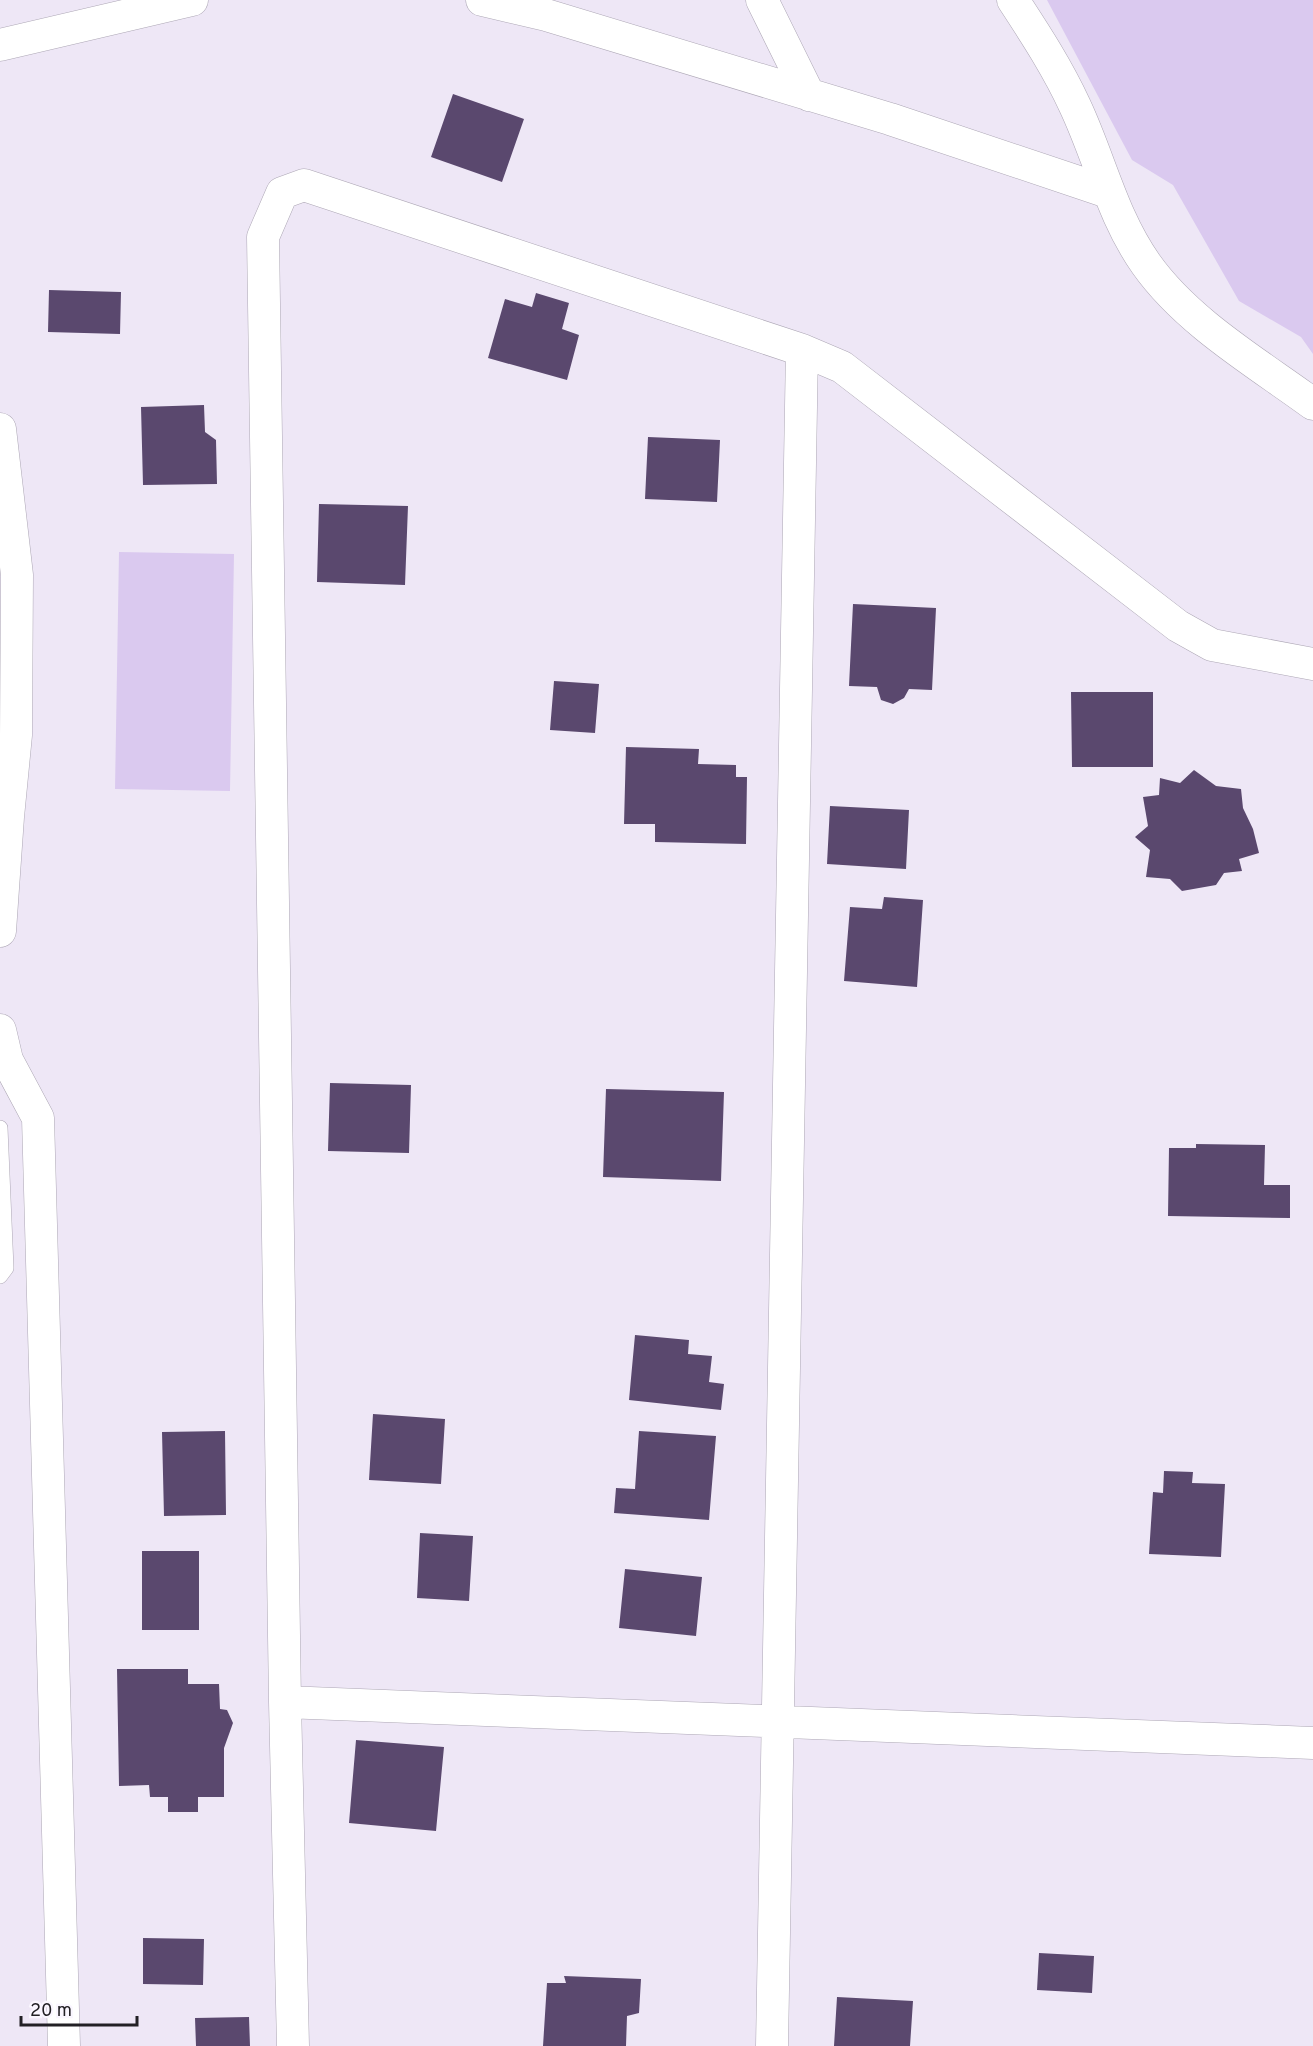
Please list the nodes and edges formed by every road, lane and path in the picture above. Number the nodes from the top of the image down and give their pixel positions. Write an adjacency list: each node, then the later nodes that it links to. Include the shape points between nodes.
1 (192, 0): 5 (street)
2 (482, 0): 6 (street, via 546,15)
3 (762, 0): 6 (street)
4 (1013, 0): 7 (street, via 1052,60 1076,107)
5 (0, 45)
6 (809, 94): 7 (street)
7 (1108, 192): 9 (street, via 1147,265 1178,300 1204,324)
8 (802, 350): 11 (street, via 842,367 1178,626 1212,645); 17 (street, via 304,185 282,193 263,237); 18 (street)
9 (1313, 404)
10 (0, 429): 12 (street, via 17,575 16,735)
11 (1313, 664)
12 (4, 817): 13 (street)
13 (0, 932)
14 (0, 1030): 20 (street, via 7,1060 38,1118)
15 (0, 1128): 16 (lane, via 6,1268)
16 (0, 1276)
17 (285, 1702): 18 (street); 21 (street)
18 (778, 1721): 19 (street); 22 (street)
19 (1313, 1743)
20 (64, 2046)
21 (293, 2046)
22 (772, 2046)

